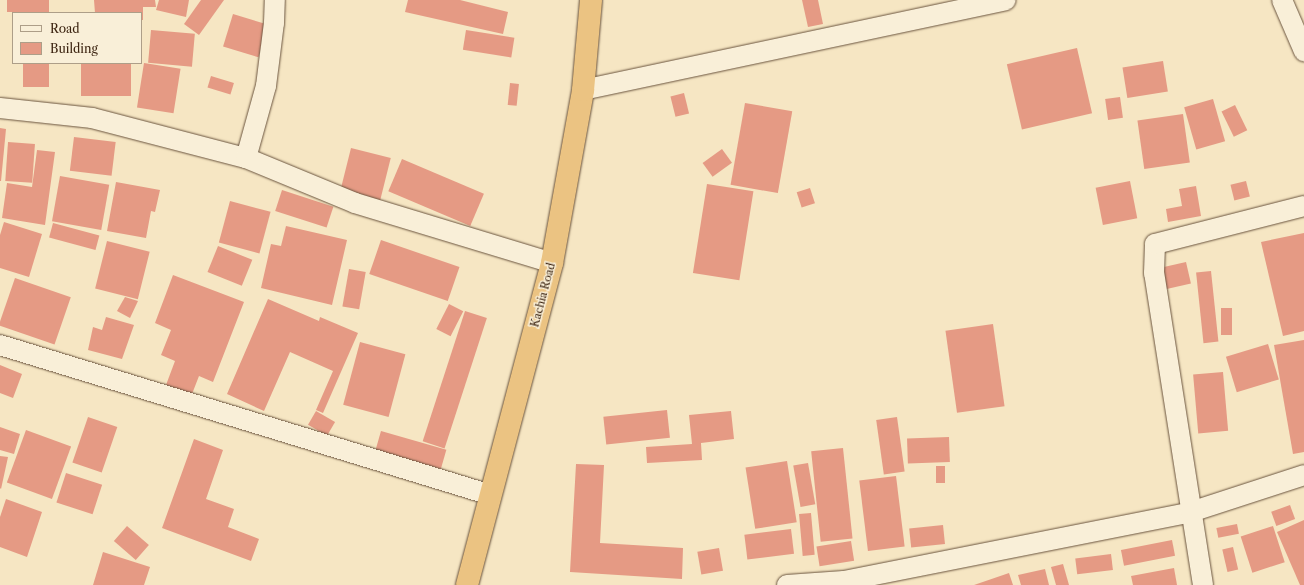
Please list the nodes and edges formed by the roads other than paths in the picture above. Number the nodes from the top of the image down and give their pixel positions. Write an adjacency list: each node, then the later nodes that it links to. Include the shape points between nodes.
1 (275, 0): 8 (street, via 266,86)
2 (591, 0): 6 (highway, Kachia Road)
3 (1006, 0): 6 (street)
4 (1282, 0): 5 (street)
5 (1304, 51)
6 (583, 90): 10 (highway, Kachia Road)
7 (0, 108): 8 (street, via 92,118)
8 (246, 158): 10 (street, via 356,203)
9 (1304, 206): 14 (street, via 1155,244 1154,273)
10 (552, 263): 13 (highway, Kachia Road)
11 (0, 345): 13 (street)
12 (1304, 475): 14 (street)
13 (491, 495): 16 (highway, Kachia Road)
14 (1192, 512): 15 (street); 18 (street)
15 (844, 583): 17 (street)
16 (466, 585)
17 (787, 585)
18 (1203, 585)

